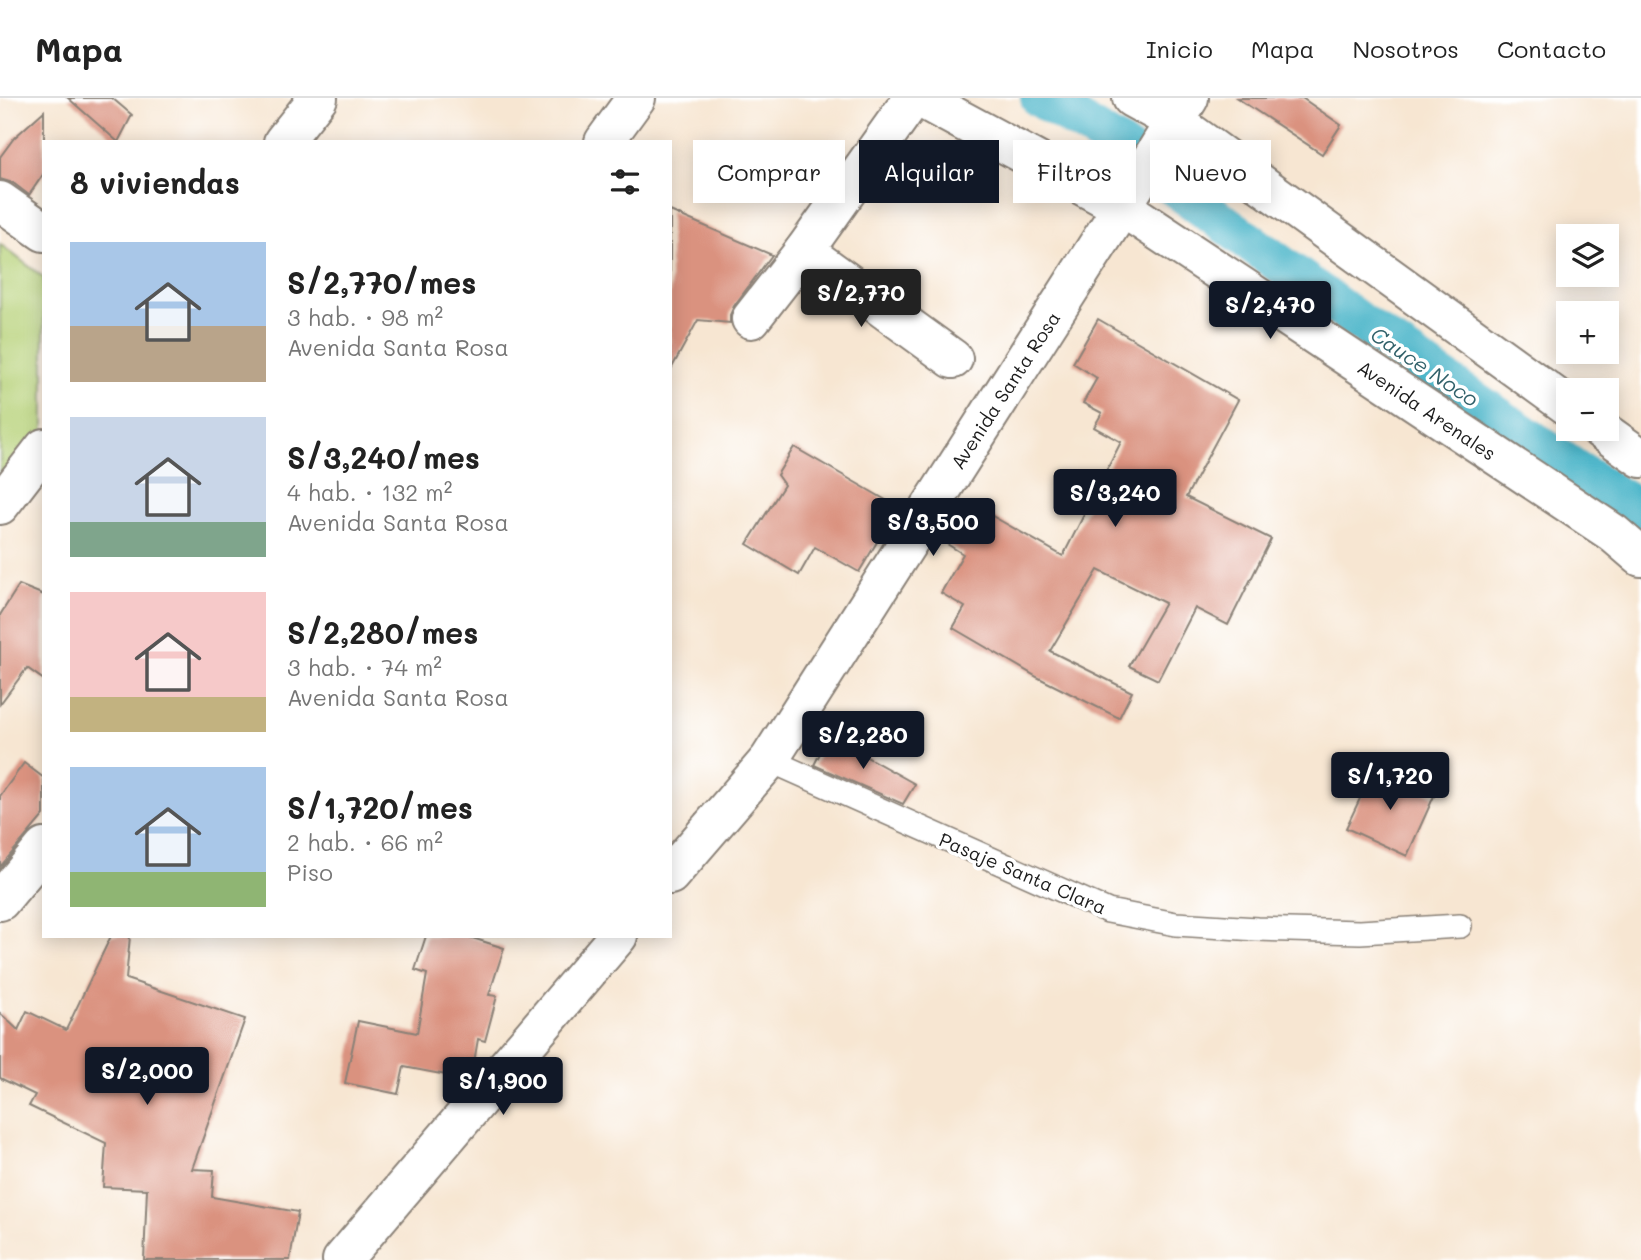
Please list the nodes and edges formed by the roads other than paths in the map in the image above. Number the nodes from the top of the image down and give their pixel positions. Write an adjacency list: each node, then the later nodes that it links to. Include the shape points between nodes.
1 (318, 98): 7 (street)
2 (636, 98): 8 (street)
3 (914, 98): 15 (street)
4 (920, 98): 9 (street, Avenida Arenales)
5 (1132, 98): 6 (street)
6 (1175, 119): 10 (street, Avenida Santa Rosa); 18 (street)
7 (285, 140)
8 (605, 140)
9 (1013, 144)
10 (1136, 183)
11 (0, 201): 14 (street)
12 (1124, 203): 24 (street, Avenida Santa Rosa)
13 (1130, 203): 23 (street, Avenida Arenales, via 1614,533)
14 (42, 231)
15 (804, 251): 16 (street); 17 (street)
16 (751, 319)
17 (953, 359)
18 (1556, 397)
19 (1617, 441): 21 (street)
20 (42, 451): 22 (street)
21 (1641, 458)
22 (0, 505)
23 (1641, 557)
24 (769, 760): 26 (street, Avenida Santa Rosa); 28 (lane, Pasaje Santa Clara, via 1108,911 1176,924 1257,929 1360,932)
25 (42, 850): 27 (street)
26 (672, 873)
27 (0, 901)
28 (1460, 926)
29 (616, 938): 30 (street)
30 (342, 1260)

